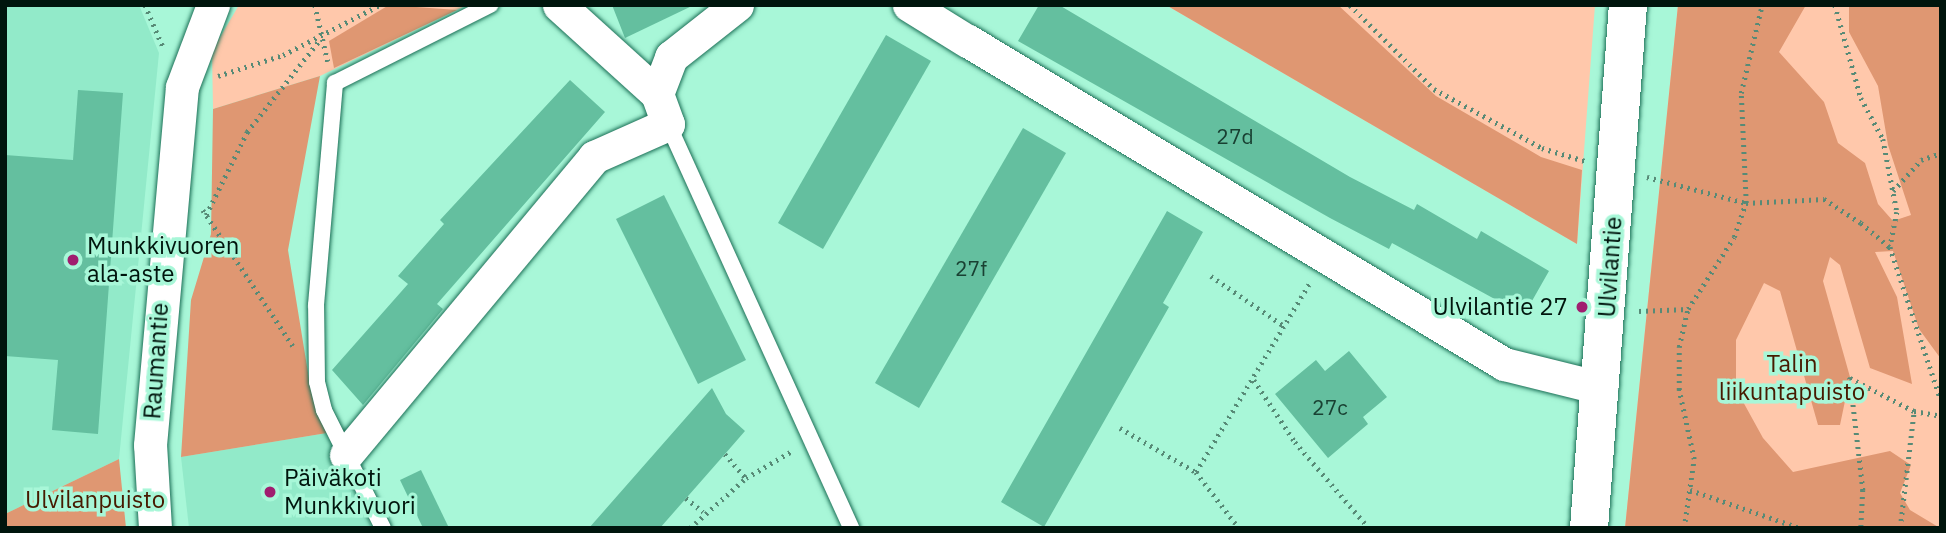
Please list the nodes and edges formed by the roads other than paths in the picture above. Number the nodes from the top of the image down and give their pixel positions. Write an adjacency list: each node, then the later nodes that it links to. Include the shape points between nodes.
1 (490, 5): 9 (lane, via 335,83 316,305 317,382)
2 (559, 5): 7 (street)
3 (737, 5): 7 (street, via 671,57)
4 (909, 5): 8 (street, via 1504,364)
5 (1628, 5): 8 (street, Ulvilantie, via 1630,172)
6 (199, 14): 10 (street, Raumantie, via 182,87 148,479)
7 (662, 109): 9 (street, via 594,157); 12 (lane)
8 (1601, 388): 13 (street, Ulvilantie)
9 (346, 455): 11 (lane)
10 (155, 528)
11 (383, 528)
12 (851, 528)
13 (1589, 528)

